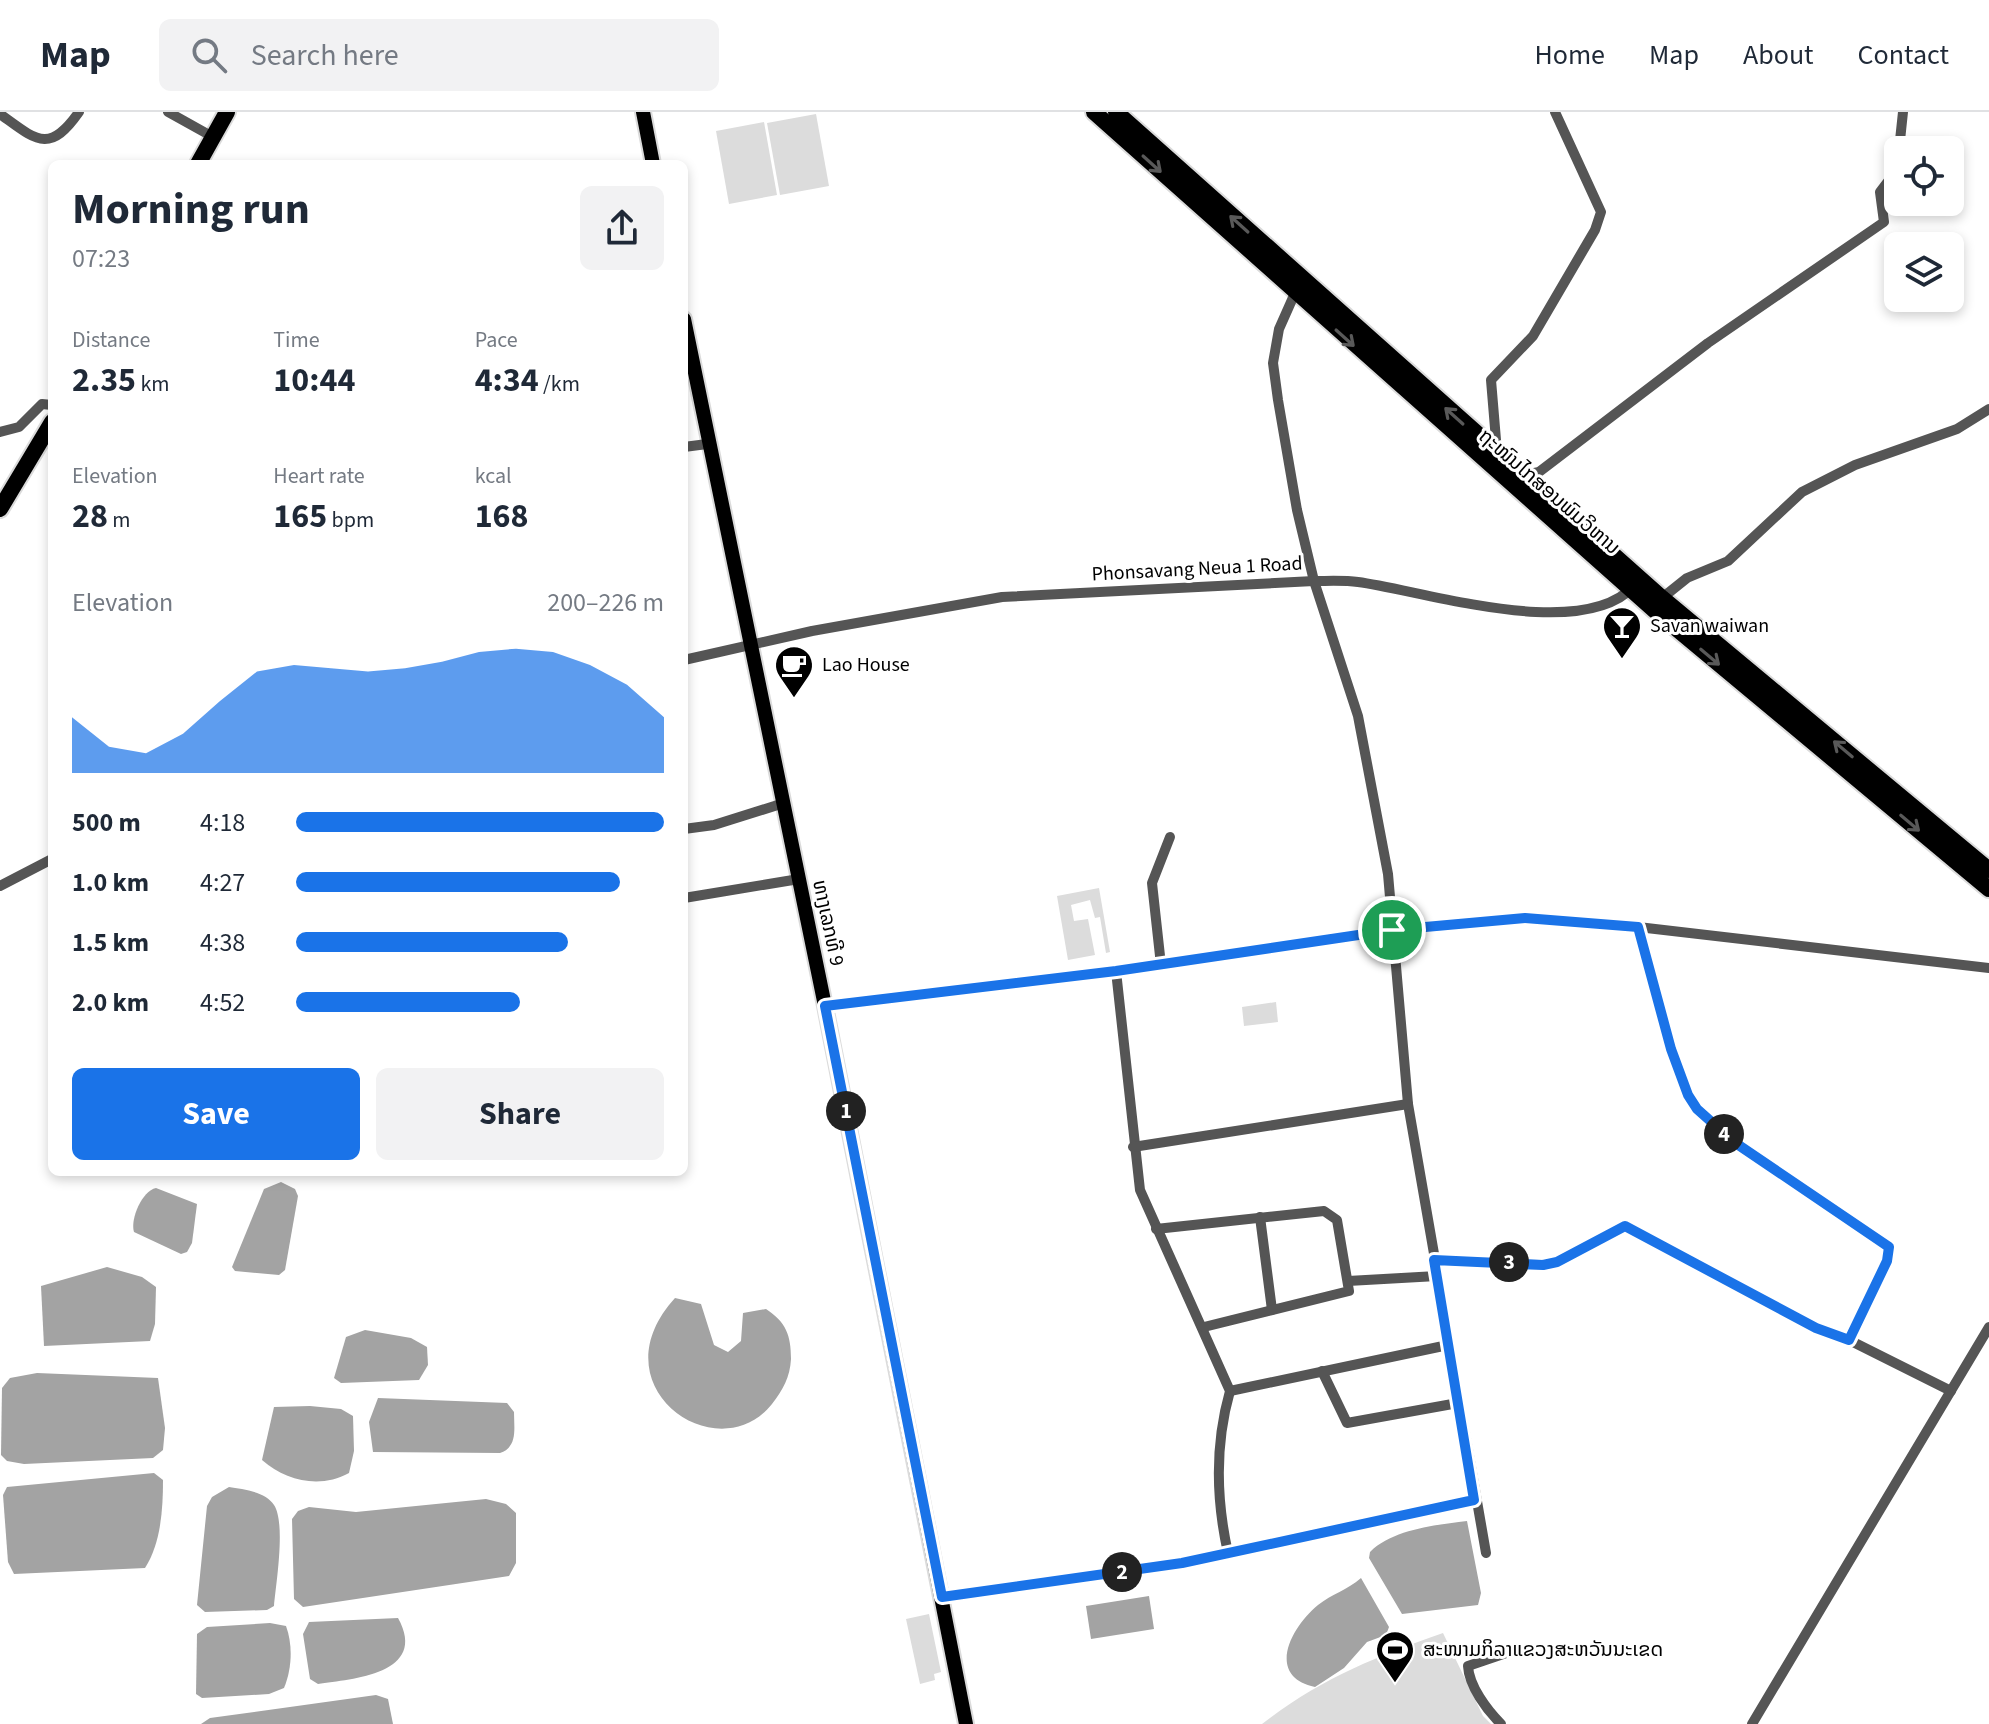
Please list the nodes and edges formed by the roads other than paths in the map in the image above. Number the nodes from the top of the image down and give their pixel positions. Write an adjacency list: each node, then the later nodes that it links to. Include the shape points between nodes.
1 (79, 112): 9 (street, via 60,137 48,141 35,139)
2 (168, 112): 11 (street)
3 (227, 112): 11 (highway)
4 (643, 112): 13 (main road)
5 (1094, 112): 15 (highway, ຖະໜົນໄກສອນພົມວິຫານ, one-way to 15)
6 (1116, 112): 23 (highway, ຖະໜົນໄກສອນພົມວິຫານ, one-way to 6)
7 (1555, 112): 23 (street, via 1601,212 1533,336 1491,380)
8 (1903, 112): 10 (street)
9 (0, 114)
10 (1900, 136)
11 (213, 137): 12 (highway)
12 (200, 160)
13 (652, 160)
14 (1884, 187): 24 (street, via 1884,222 1708,343 1539,472)
15 (1295, 293): 26 (street, via 1279,329 1273,363); 27 (highway, ຖະໜົນໄກສອນພົມວິຫານ, one-way to 27)
16 (688, 341): 21 (main road, ທາງເລກທີ 9)
17 (48, 405): 20 (street, via 42,404 19,427)
18 (1989, 409): 28 (street, via 1957,429 1855,465 1802,492 1728,561 1687,578)
19 (48, 429): 25 (highway)
20 (0, 432)
21 (707, 444): 22 (street); 29 (main road, ທາງເລກທີ 9)
22 (688, 446)
23 (1497, 454): 24 (highway, ຖະໜົນໄກສອນພົມວິຫານ)
24 (1521, 476): 27 (highway, ຖະໜົນໄກສອນພົມວິຫານ)
25 (0, 509)
26 (1314, 581): 27 (street, Phonsavang Neua 1 Road, via 1357,582 1533,612 1565,612 1616,601); 29 (street, Phonsavang Neua 1 Road, via 1002,597); 41 (street, via 1358,716 1388,874)
27 (1635, 584): 28 (highway, ຖະໜົນໄກສອນພົມວິຫານ); 38 (highway, ຖະໜົນໄກສອນພົມວິຫານ, one-way to 38)
28 (1662, 598): 35 (highway, ຖະໜົນໄກສອນພົມວິຫານ, one-way to 28)
29 (748, 646): 30 (street, Phonsavang Neua 1 Road); 31 (main road, ທາງເລກທີ 9)
30 (688, 659)
31 (784, 803): 32 (street); 36 (main road, ທາງເລກທີ 9)
32 (688, 828)
33 (1170, 837): 42 (street, via 1152,883)
34 (48, 861): 37 (street)
35 (1989, 870)
36 (799, 879): 39 (street); 45 (main road, ທາງເລກທີ 9)
37 (0, 886)
38 (1989, 889)
39 (688, 897)
40 (1638, 927): 41 (street, via 1525,918); 43 (street); 56 (street, via 1671,1049 1697,1109 1734,1142 1889,1247)
41 (1392, 930): 42 (street); 46 (street)
42 (1161, 965): 44 (street)
43 (1989, 968)
44 (1116, 971): 45 (street); 47 (street)
45 (825, 1006): 65 (main road, ທາງເລກທີ 9)
46 (1408, 1104): 47 (street); 50 (street)
47 (1133, 1147): 49 (street, via 1140,1190)
48 (1260, 1217): 49 (street); 52 (street, via 1324,1211 1337,1220); 53 (street)
49 (1156, 1229): 54 (street)
50 (1434, 1260): 51 (street); 56 (street, via 1543,1265 1625,1226 1816,1328)
51 (1437, 1276): 52 (street); 57 (street)
52 (1348, 1281): 53 (street, via 1349,1291)
53 (1272, 1310): 54 (street)
54 (1204, 1327): 59 (street)
55 (1989, 1327): 60 (street)
56 (1849, 1340): 60 (street)
57 (1448, 1345): 58 (street); 61 (street)
58 (1322, 1371): 59 (street); 61 (street, via 1347,1423)
59 (1230, 1391): 63 (street, via 1222,1419 1218,1507)
60 (1951, 1391): 69 (street)
61 (1458, 1403): 62 (street)
62 (1474, 1500): 63 (street); 64 (street)
63 (1228, 1553): 65 (street)
64 (1486, 1553)
65 (942, 1597): 67 (main road, ທາງເລກທີ 9)
66 (1515, 1650): 68 (street, via 1468,1666 1489,1713)
67 (966, 1724)
68 (1501, 1724)
69 (1752, 1724)

